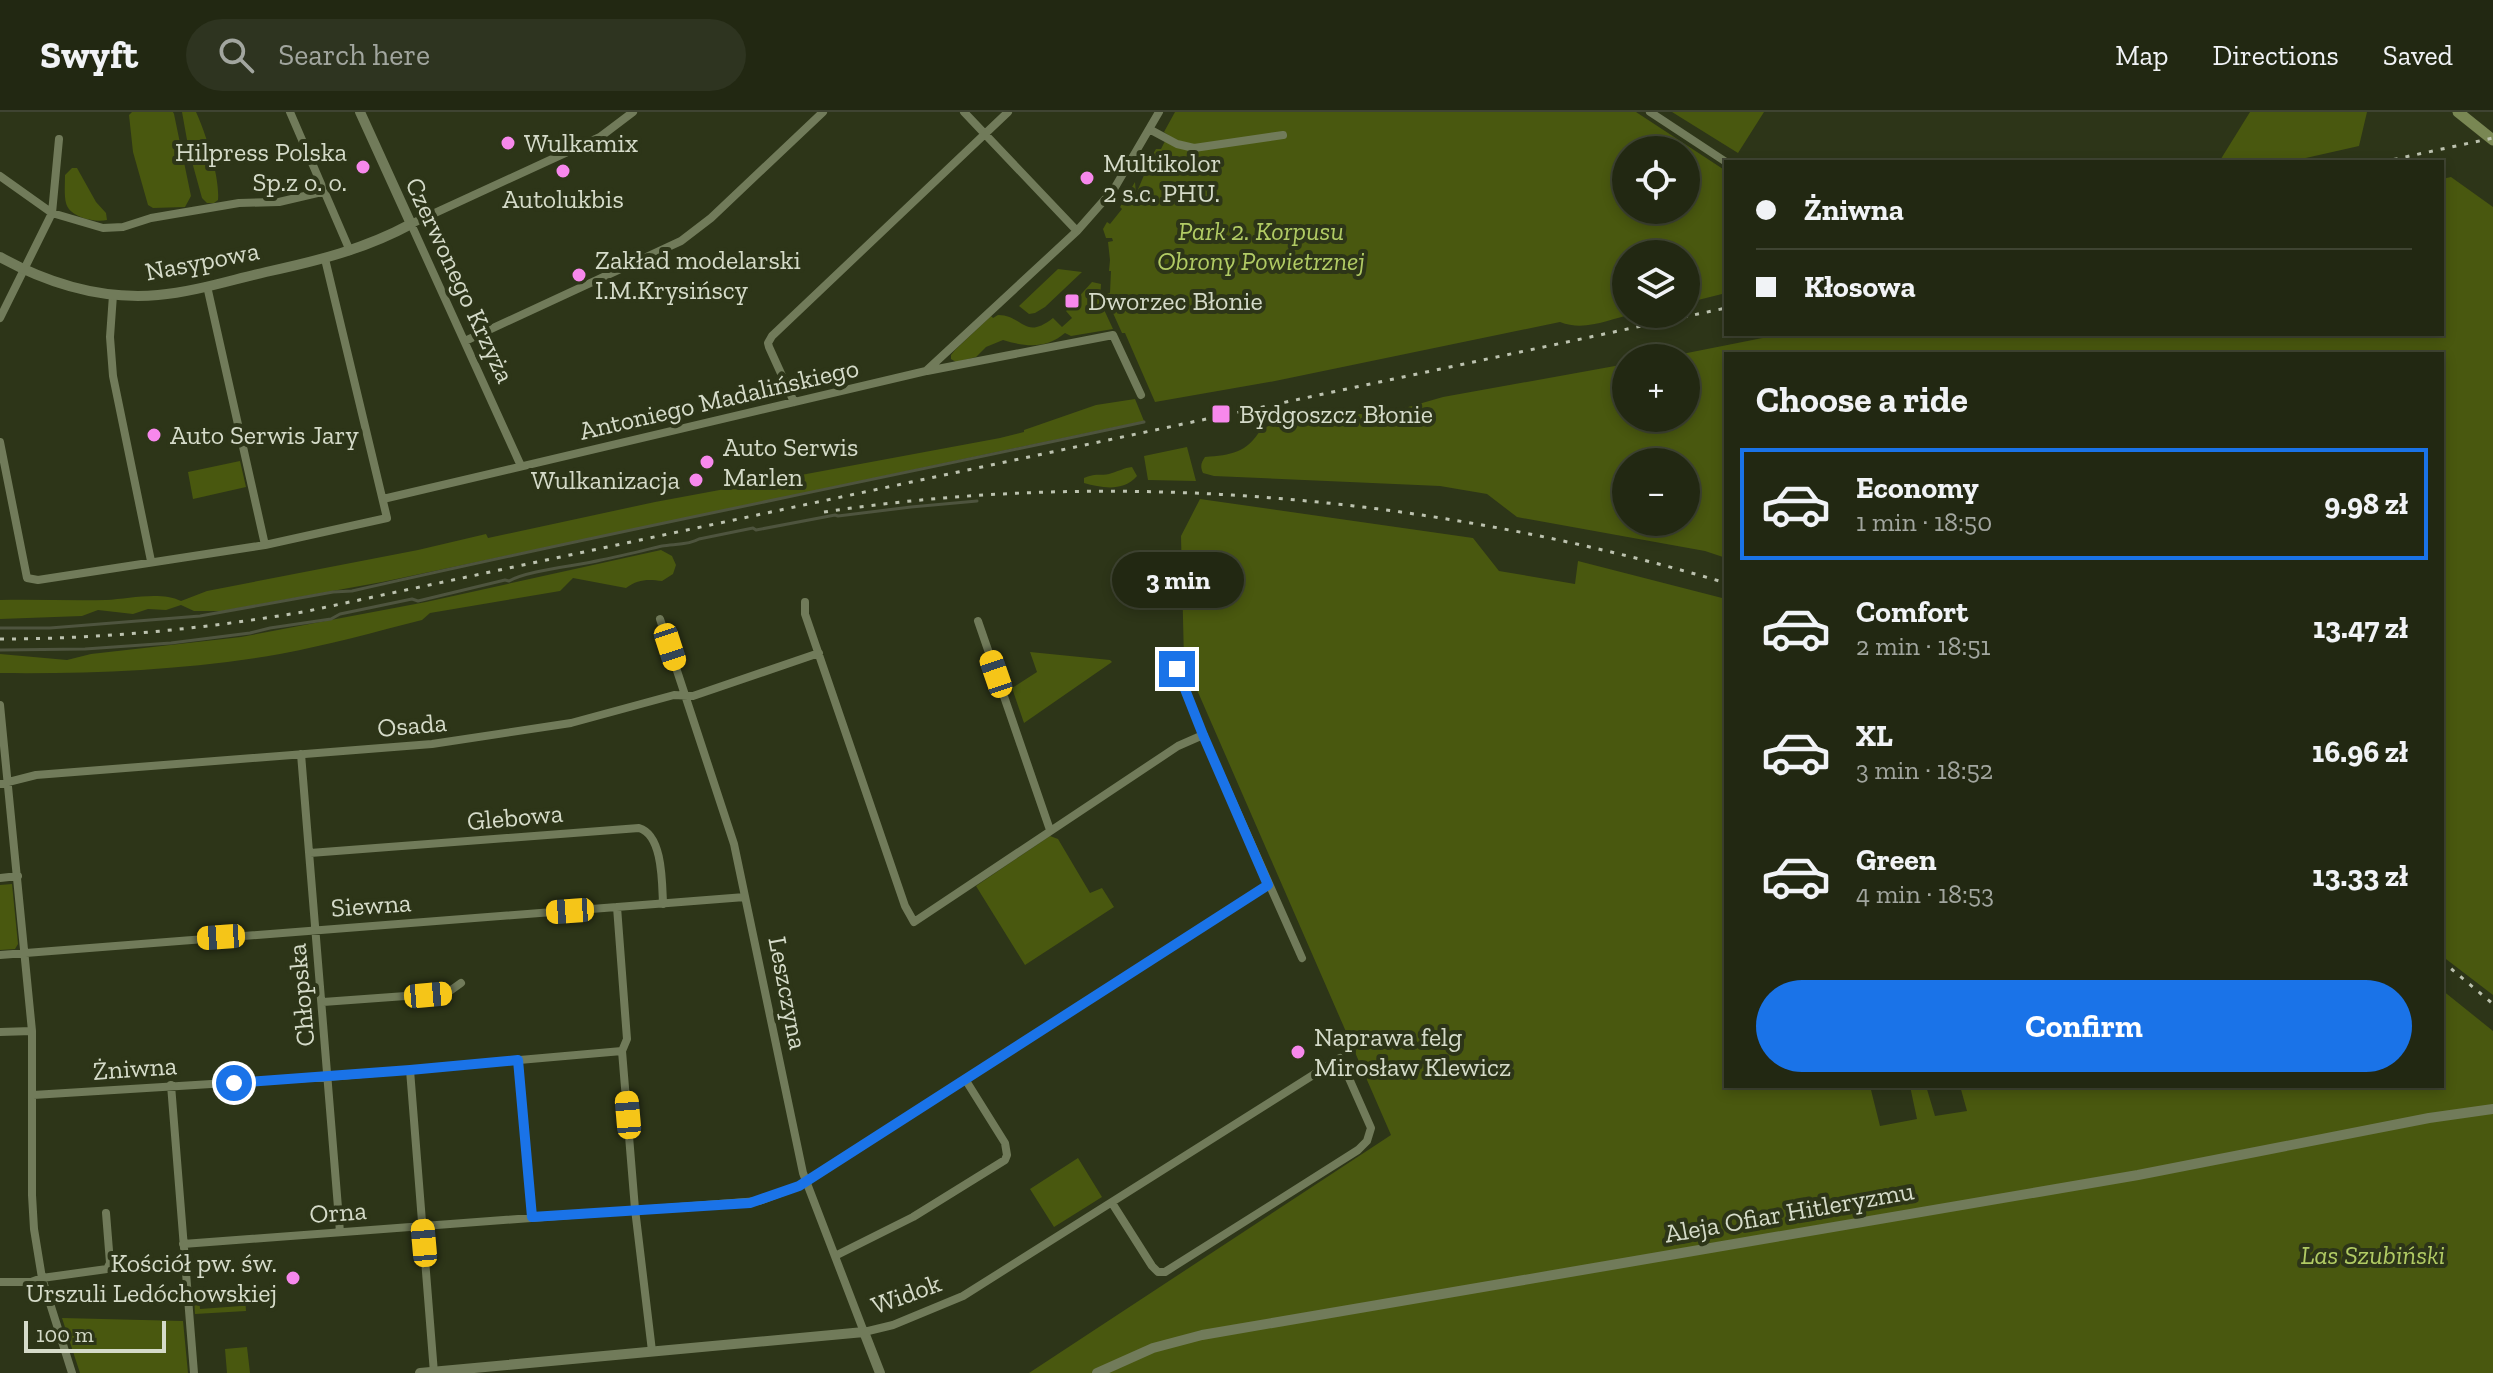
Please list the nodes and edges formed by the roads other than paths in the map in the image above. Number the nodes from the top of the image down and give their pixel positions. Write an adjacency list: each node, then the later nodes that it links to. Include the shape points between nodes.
1 (290, 112): 17 (street)
2 (360, 112): 19 (street, Czerwonego Krzyża)
3 (633, 112): 19 (street, via 600,137)
4 (823, 112): 28 (street, via 681,241)
5 (964, 112): 11 (street)
6 (1008, 112): 11 (street)
7 (1159, 112): 10 (street, Antoniego Madalińskiego)
8 (1650, 112): 15 (street)
9 (2458, 112): 14 (main road)
10 (1149, 129): 12 (street, via 1194,148); 20 (street, Antoniego Madalińskiego, via 1114,189)
11 (985, 134): 20 (street); 31 (street, via 772,336 769,347)
12 (1283, 135)
13 (59, 139): 18 (street)
14 (2493, 140)
15 (1724, 161)
16 (0, 176): 18 (street)
17 (326, 191): 18 (street, via 171,214 110,229); 21 (street)
18 (52, 213): 24 (street)
19 (411, 224): 21 (street, Nasypowa); 28 (street, Czerwonego Krzyża)
20 (1077, 231): 29 (street, Antoniego Madalińskiego)
21 (350, 251): 23 (street, Nasypowa)
22 (0, 257): 24 (street, Nasypowa)
23 (325, 259): 25 (street, Nasypowa); 34 (street)
24 (23, 270): 26 (street, Nasypowa, via 68,287); 27 (street)
25 (207, 286): 26 (street, Nasypowa, via 160,295); 35 (street)
26 (113, 295): 36 (street, via 114,387)
27 (0, 317)
28 (465, 341): 33 (street, Czerwonego Krzyża)
29 (926, 371): 30 (street, Antoniego Madalińskiego, via 1113,335); 31 (street, Antoniego Madalińskiego)
30 (1141, 395)
31 (794, 402): 33 (street, Antoniego Madalińskiego)
32 (0, 442): 36 (street, via 27,578)
33 (521, 466): 34 (street, Antoniego Madalińskiego)
34 (383, 499): 35 (street, via 387,518)
35 (265, 545): 36 (street)
36 (151, 561)
37 (805, 602): 40 (street)
38 (660, 619): 42 (street, Leszczyna)
39 (978, 621): 47 (street)
40 (819, 653): 42 (street, Osada); 47 (street, via 914,922)
41 (1177, 669): 44 (street)
42 (685, 696): 45 (street, Osada, via 509,733); 52 (street, Leszczyna, via 730,829)
43 (0, 705): 46 (street)
44 (1203, 735): 47 (street); 51 (street)
45 (301, 754): 46 (street, Osada); 48 (street, Chłopska)
46 (4, 782): 49 (street)
47 (1050, 830)
48 (310, 853): 53 (street, Glebowa, via 639,828 653,839); 55 (street, Chłopska)
49 (18, 876): 50 (street); 56 (street)
50 (0, 878)
51 (1268, 885): 58 (street); 67 (street, Orna)
52 (745, 897): 53 (street, Siewna); 71 (street, Leszczyna)
53 (663, 904): 54 (street, Siewna)
54 (617, 907): 55 (street, Siewna); 63 (street, via 627,1039)
55 (316, 929): 56 (street, Siewna); 60 (street, Chłopska)
56 (25, 953): 57 (street, Siewna); 61 (street)
57 (0, 955)
58 (1302, 958)
59 (461, 983): 60 (street, via 447,993)
60 (323, 1002): 66 (street, Chłopska)
61 (32, 1031): 62 (street); 69 (street)
62 (0, 1032)
63 (622, 1051): 64 (street, Żniwna); 73 (street)
64 (518, 1060): 65 (street, Żniwna); 75 (street)
65 (410, 1070): 66 (street, Żniwna); 76 (street)
66 (328, 1076): 68 (street, Żniwna); 77 (street, Chłopska)
67 (965, 1079): 71 (street, Orna); 79 (street, via 1005,1143 1005,1160 896,1227)
68 (171, 1085): 69 (street, Żniwna); 78 (street)
69 (33, 1095): 80 (street, via 32,1195)
70 (2493, 1109): 89 (street, Aleja Ofiar Hitleryzmu, via 1202,1335 1153,1348)
71 (805, 1181): 73 (street, Orna, via 755,1202); 79 (street, Leszczyna)
72 (1112, 1203): 72 (street, Widok, via 1340,1058 1371,1132 1358,1150 1165,1272 1152,1266); 82 (street, Widok, via 959,1298)
73 (635, 1209): 75 (street, Orna); 83 (street)
74 (106, 1213): 80 (street, via 107,1269)
75 (532, 1217): 76 (street, Orna)
76 (423, 1226): 77 (street, Orna); 84 (street)
77 (340, 1232): 78 (street, Orna)
78 (183, 1244): 86 (street)
79 (835, 1256): 82 (street, Leszczyna)
80 (42, 1278): 81 (street); 85 (street)
81 (0, 1282)
82 (864, 1332): 83 (street, Widok); 88 (street, Leszczyna)
83 (652, 1351): 84 (street, Widok)
84 (434, 1372): 87 (street, Widok)
85 (72, 1373)
86 (194, 1373)
87 (420, 1373)
88 (880, 1373)
89 (1097, 1373)

